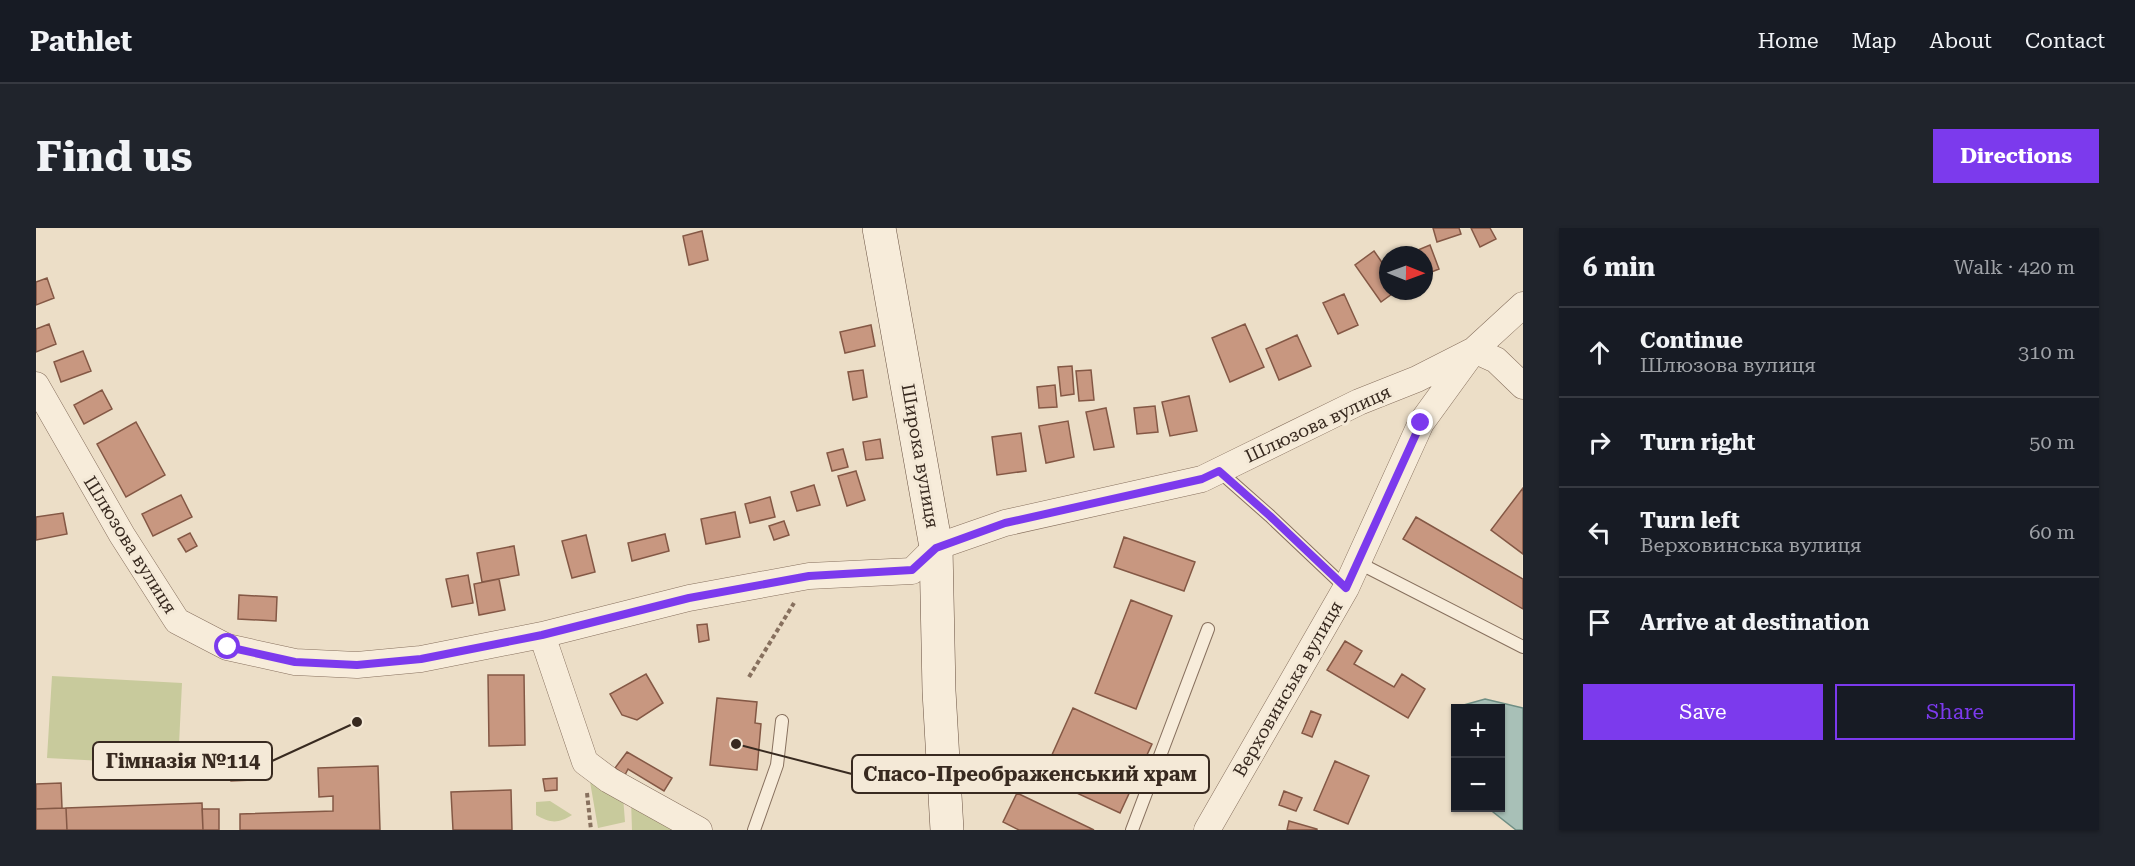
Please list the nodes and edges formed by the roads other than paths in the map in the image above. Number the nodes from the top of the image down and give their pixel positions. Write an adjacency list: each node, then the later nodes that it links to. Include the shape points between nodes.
1 (879, 228): 7 (main road, Широка вулиця)
2 (1523, 305): 3 (street, Шлюзова вулиця)
3 (1474, 350): 5 (street, via 1496,360); 6 (street, Шлюзова вулиця); 8 (street, Верховинська вулиця, via 1421,423)
4 (36, 385): 11 (street, Шлюзова вулиця, via 122,536 177,621 228,647 295,662 357,665 421,659)
5 (1523, 386)
6 (1219, 471): 7 (street, Шлюзова вулиця, via 1202,479 1005,523); 9 (lane)
7 (936, 548): 11 (street, Шлюзова вулиця, via 912,570 809,576 689,598); 16 (main road, Широка вулиця)
8 (1357, 562): 9 (street, Верховинська вулиця); 12 (lane)
9 (1346, 588): 18 (street, Верховинська вулиця)
10 (1208, 629): 17 (lane)
11 (542, 635): 14 (street, via 585,762 609,780)
12 (1523, 647)
13 (782, 721): 15 (lane, via 777,765)
14 (699, 830)
15 (754, 830)
16 (947, 830)
17 (1132, 830)
18 (1206, 830)

